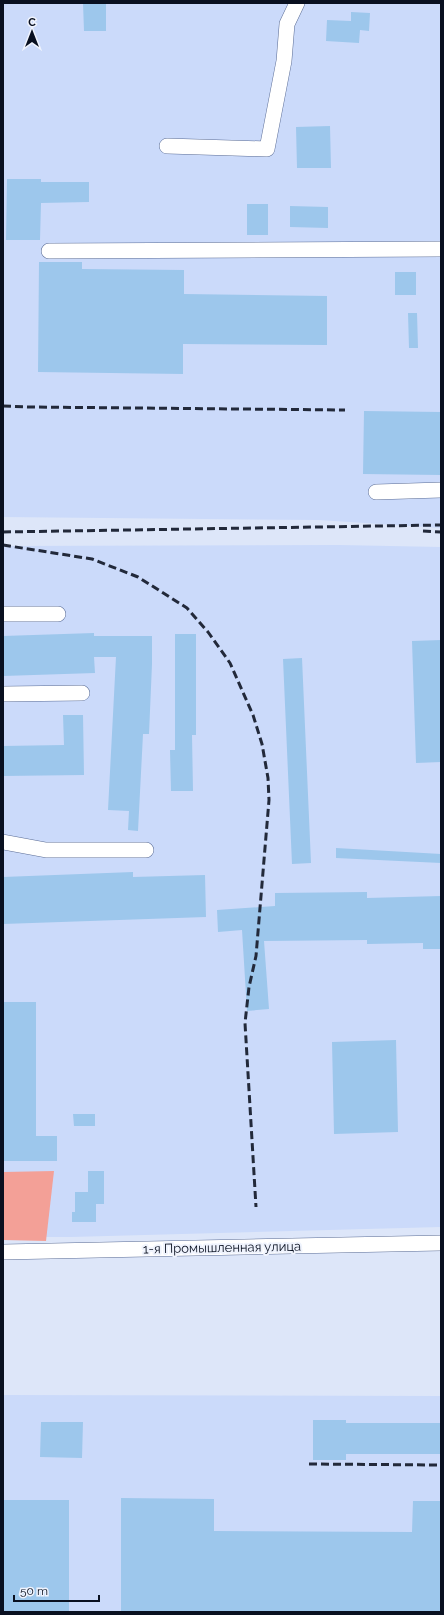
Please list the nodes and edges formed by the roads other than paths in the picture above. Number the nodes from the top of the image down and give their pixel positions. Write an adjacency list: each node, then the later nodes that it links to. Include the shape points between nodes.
1 (297, 3): 2 (street, via 287,24 284,61 267,149)
2 (167, 146)
3 (441, 249): 4 (street)
4 (49, 251)
5 (441, 490): 6 (street)
6 (376, 492)
7 (3, 614): 8 (street)
8 (58, 614)
9 (82, 693): 10 (street)
10 (3, 694)
11 (3, 842): 12 (street, via 46,850)
12 (146, 850)
13 (441, 1242): 14 (street, 1-я Промышленная улица)
14 (3, 1252)

